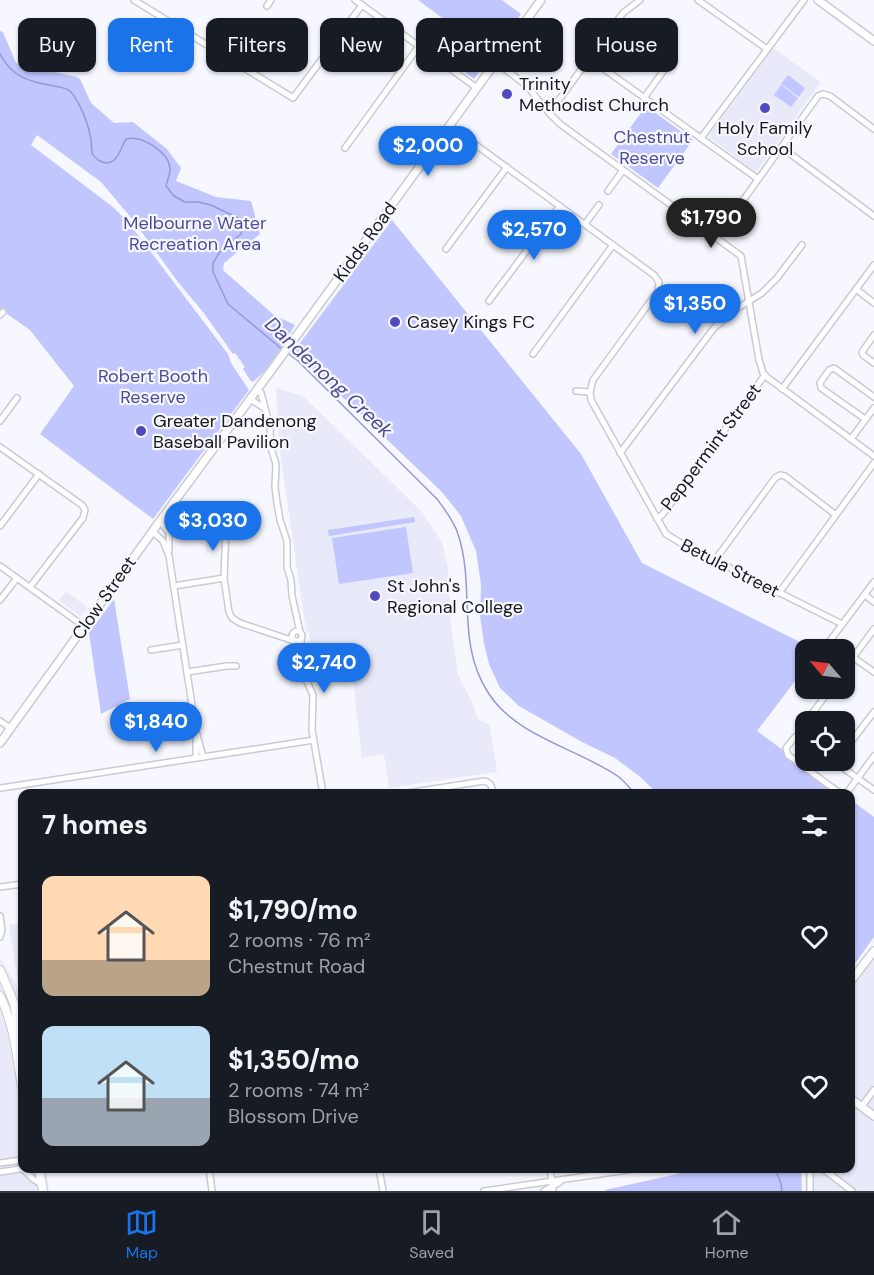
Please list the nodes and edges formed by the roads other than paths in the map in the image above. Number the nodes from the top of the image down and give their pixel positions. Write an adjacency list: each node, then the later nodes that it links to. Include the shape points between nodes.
1 (134, 0): 9 (street, via 293,98)
2 (271, 0): 10 (street)
3 (355, 0): 9 (street)
4 (541, 0): 11 (main road, Kidds Road)
5 (640, 0): 12 (street)
6 (698, 0): 15 (street)
7 (804, 0): 15 (street)
8 (818, 0): 13 (main road)
9 (362, 5): 14 (street)
10 (267, 6)
11 (528, 18)
12 (619, 18)
13 (874, 41)
14 (416, 43)
15 (767, 49): 28 (street)
16 (416, 51): 30 (street)
17 (455, 72): 23 (street)
18 (489, 72): 23 (main road, Kidds Road)
19 (509, 72): 25 (street, via 527,86)
20 (580, 72): 25 (street)
21 (608, 72): 24 (street)
22 (663, 72): 24 (street)
23 (477, 88): 26 (main road, Kidds Road)
24 (644, 98): 28 (street)
25 (549, 114): 32 (street)
26 (450, 126): 31 (street); 51 (main road, Kidds Road)
27 (874, 129): 29 (street, via 824,94 814,100)
28 (701, 138): 33 (street)
29 (781, 147): 33 (street); 37 (street)
30 (345, 148)
31 (507, 167): 36 (street); 42 (street)
32 (623, 170): 34 (street); 39 (street)
33 (758, 179): 39 (street)
34 (608, 191)
35 (599, 205): 38 (street)
36 (560, 206): 38 (street); 45 (street)
37 (874, 216)
38 (585, 224): 40 (street)
39 (716, 238): 46 (street, via 741,256)
40 (613, 245): 49 (street); 56 (street, via 654,274 659,282 658,291 593,380)
41 (802, 245): 46 (street, via 777,278)
42 (446, 249)
43 (874, 265): 44 (street)
44 (856, 290): 47 (street); 53 (street)
45 (489, 301)
46 (749, 301): 52 (street); 66 (street, via 714,328)
47 (874, 303)
48 (874, 335): 50 (street, via 862,352)
49 (533, 354)
50 (874, 363)
51 (273, 368): 54 (main road, Clow Street)
52 (765, 375): 53 (street); 71 (street, Peppermint Street)
53 (782, 389): 64 (street)
54 (257, 390): 59 (main road, Clow Street); 60 (street)
55 (576, 391): 56 (street)
56 (590, 392): 66 (street, Betula Street)
57 (874, 397): 62 (street, via 834,368 820,383 821,388)
58 (17, 398): 63 (street)
59 (250, 399): 60 (street); 72 (main road, Clow Street)
60 (264, 408): 91 (street, via 276,464 277,503 287,541)
61 (874, 408): 62 (street)
62 (866, 419): 64 (street)
63 (0, 421)
64 (851, 439): 67 (street)
65 (0, 447): 69 (street)
66 (620, 453): 71 (street, Betula Street)
67 (874, 456)
68 (874, 463): 70 (street)
69 (39, 474): 73 (street); 83 (street, via 85,510 83,518)
70 (836, 515): 77 (street, via 780,476); 84 (street)
71 (657, 519): 77 (street, Betula Street, via 669,537)
72 (160, 521): 75 (main road, Clow Street); 76 (street, via 169,533)
73 (0, 526)
74 (226, 526): 80 (street)
75 (152, 531): 76 (street, via 163,541); 89 (main road, Clow Street)
76 (169, 556): 82 (street)
77 (715, 561): 84 (street, Betula Street)
78 (0, 566): 79 (street)
79 (17, 578): 83 (street); 86 (street)
80 (224, 578): 82 (street); 91 (street, via 232,618)
81 (874, 582): 85 (street)
82 (174, 586): 93 (street)
83 (30, 587): 89 (street)
84 (779, 592): 88 (street, Betula Street)
85 (865, 595): 87 (street); 88 (street)
86 (0, 600)
87 (874, 602)
88 (842, 624): 92 (street)
89 (85, 627): 104 (main road, Clow Street)
90 (874, 629): 95 (street)
91 (296, 637): 108 (street, via 305,680 313,695)
92 (831, 639)
93 (183, 645): 94 (street); 98 (street)
94 (151, 650)
95 (855, 657)
96 (855, 659): 99 (street)
97 (236, 666): 98 (street)
98 (187, 672): 105 (street)
99 (874, 672)
100 (823, 699): 101 (street)
101 (814, 711)
102 (874, 712): 107 (street)
103 (0, 721): 104 (street)
104 (10, 728): 109 (main road, Clow Street)
105 (196, 731): 111 (street); 112 (street)
106 (795, 737): 113 (street, via 786,748)
107 (855, 737)
108 (314, 741): 111 (street); 118 (street)
109 (0, 742)
110 (874, 756): 116 (street)
111 (203, 757): 112 (street)
112 (196, 758): 117 (street)
113 (795, 760)
114 (810, 771): 121 (street)
115 (848, 771): 116 (street)
116 (858, 778): 122 (street); 123 (street)
117 (1, 788)
118 (322, 789)
119 (434, 789): 120 (street, via 481,781 488,782)
120 (492, 789)
121 (834, 789)
122 (850, 789)
123 (874, 790)
124 (18, 885): 125 (street)
125 (0, 887)
126 (0, 916): 127 (street)
127 (1, 934)
128 (874, 951): 130 (main road)
129 (0, 970): 131 (highway)
130 (855, 976)
131 (4, 989): 132 (highway); 133 (highway)
132 (0, 996): 134 (highway, via 9,1017)
133 (18, 1016)
134 (18, 1065)
135 (874, 1089): 137 (street)
136 (855, 1101): 137 (main road)
137 (862, 1106): 138 (main road)
138 (874, 1116)
139 (18, 1161): 140 (street)
140 (0, 1163)
141 (18, 1170): 142 (street)
142 (0, 1172)
143 (28, 1173): 150 (street)
144 (210, 1173): 151 (street)
145 (380, 1173): 152 (street)
146 (611, 1173): 149 (street)
147 (810, 1173): 155 (street)
148 (829, 1173): 156 (street)
149 (552, 1186): 153 (street); 154 (street)
150 (42, 1187)
151 (212, 1191)
152 (383, 1191)
153 (484, 1191)
154 (544, 1191)
155 (810, 1191)
156 (852, 1191)

